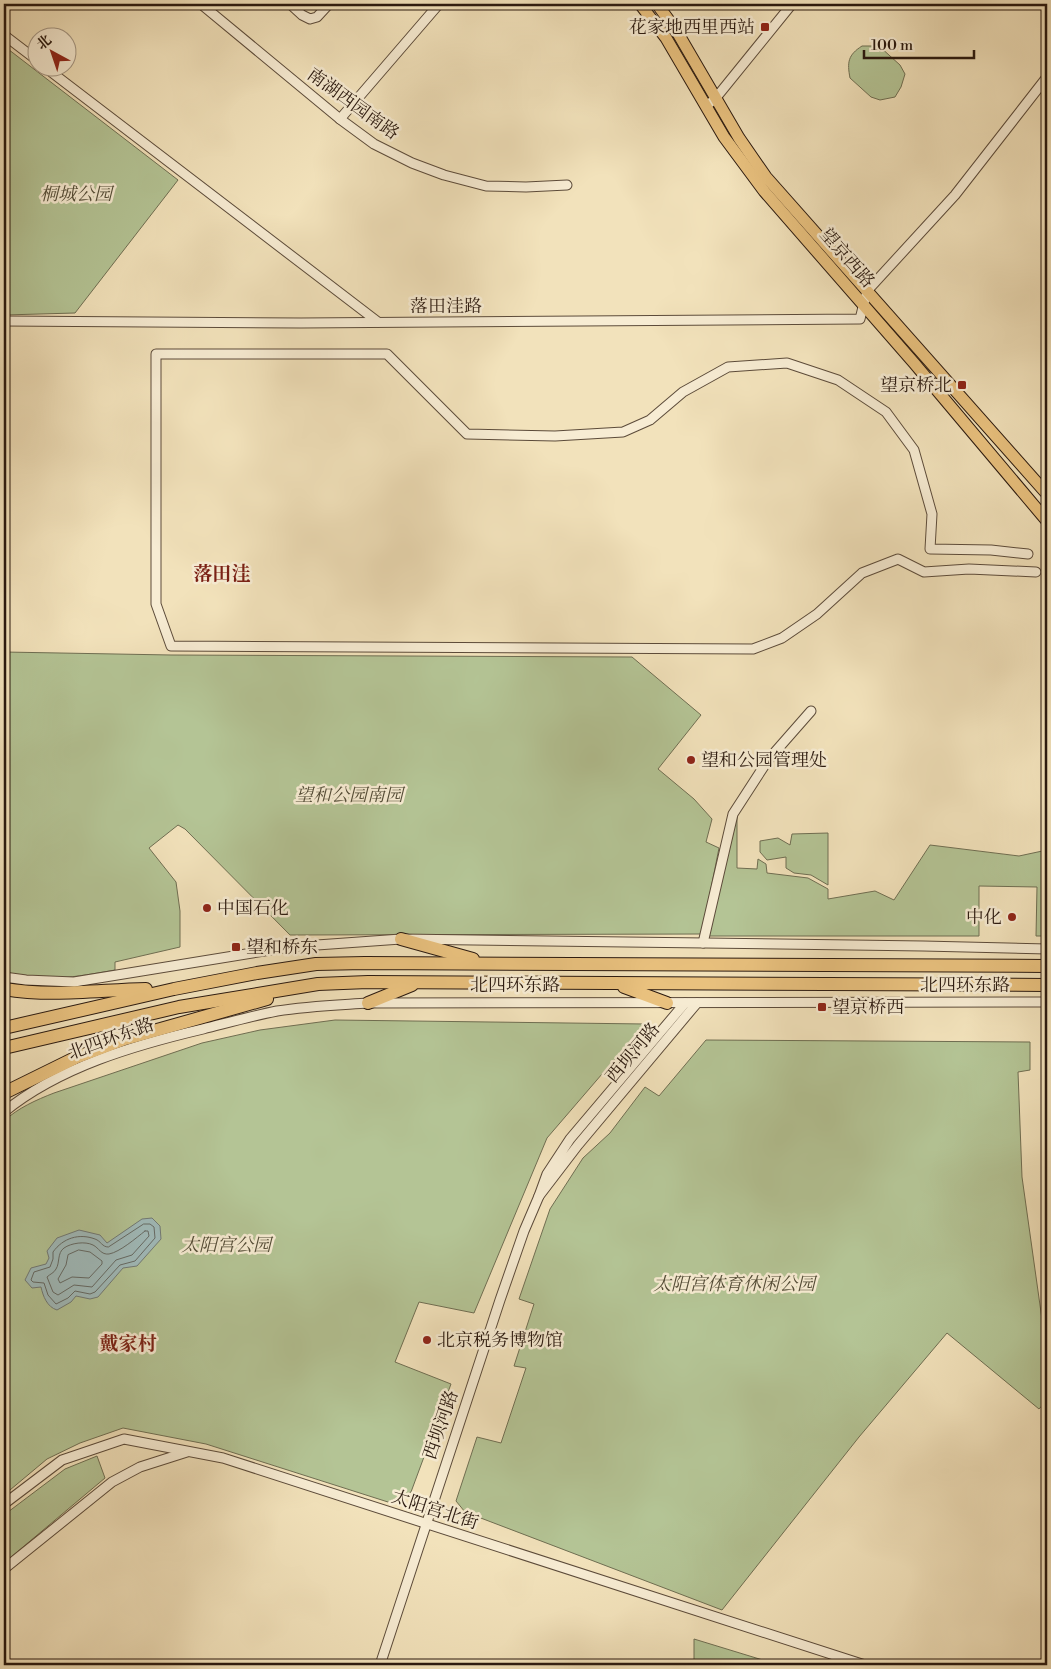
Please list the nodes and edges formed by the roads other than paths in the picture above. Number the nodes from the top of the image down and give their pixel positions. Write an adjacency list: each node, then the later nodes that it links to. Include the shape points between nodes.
1 (201, 4): 13 (street, 南湖西园南路)
2 (290, 4): 3 (street, via 310,19 318,17)
3 (329, 4)
4 (438, 4): 13 (street)
5 (640, 4): 12 (main road, 望京西路)
6 (657, 4): 12 (main road, 望京西路, via 676,30)
7 (792, 4): 12 (street)
8 (4, 35): 9 (street)
9 (28, 53)
10 (1047, 77): 15 (street, via 961,188)
11 (59, 78): 18 (street)
12 (710, 102): 15 (main road, 望京西路, via 766,178); 16 (main road, 望京西路, via 724,137 764,191)
13 (340, 119): 14 (street, 南湖西园南路, via 374,144 444,175 486,186)
14 (566, 185)
15 (867, 291): 16 (street, 落田洼路); 19 (main road, 望京西路)
16 (863, 304): 18 (street, 落田洼路, via 860,319); 20 (main road, 望京西路)
17 (4, 321): 18 (street, 落田洼路)
18 (379, 322)
19 (1047, 494)
20 (1047, 519)
21 (1028, 554): 22 (street, via 930,549 932,514 914,450 886,412 838,380 787,363 728,367 683,392 650,420 624,432 554,436 467,434 387,354 156,354 156,604 171,646 753,649 782,638 817,614 862,573 898,559 924,572 969,569)
22 (1036, 572)
23 (812, 711): 25 (street, via 768,760 733,814)
24 (401, 939): 25 (street); 27 (highway); 29 (street, via 289,947 74,982)
25 (703, 943): 26 (street)
26 (1047, 949)
27 (490, 964): 28 (highway, 北四环东路); 35 (highway, 北四环东路, via 316,964)
28 (1047, 966)
29 (4, 977)
30 (418, 982): 31 (highway, 北四环东路); 32 (highway, 北四环东路); 37 (highway)
31 (615, 983): 33 (highway, 北四环东路); 38 (highway)
32 (318, 984): 42 (highway, 北四环东路, via 179,1007); 43 (highway, via 125,1038)
33 (1047, 985)
34 (4, 989): 35 (highway, via 62,993)
35 (174, 989): 41 (highway, 北四环东路)
36 (1047, 1002): 40 (street, 北四环东路)
37 (368, 1003): 38 (street, 北四环东路); 46 (street, 北四环东路, via 276,1012 155,1040 64,1075)
38 (667, 1003): 39 (street, 北四环东路)
39 (685, 1003): 40 (street, 北四环东路); 47 (street, 西坝河路, via 570,1139 547,1174)
40 (697, 1003): 47 (street, 西坝河路, via 578,1145)
41 (4, 1028)
42 (4, 1048)
43 (26, 1082): 44 (highway); 45 (highway)
44 (4, 1092)
45 (4, 1098)
46 (4, 1112)
47 (540, 1196): 50 (street, 西坝河路, via 524,1231)
48 (189, 1452): 49 (street, 太阳宫北街, via 124,1439 62,1460); 50 (street, 太阳宫北街, via 223,1458); 51 (street, via 140,1467 112,1482)
49 (4, 1504)
50 (425, 1524): 52 (street, 西坝河路); 53 (street, 太阳宫北街)
51 (4, 1568)
52 (380, 1665)
53 (865, 1665)

